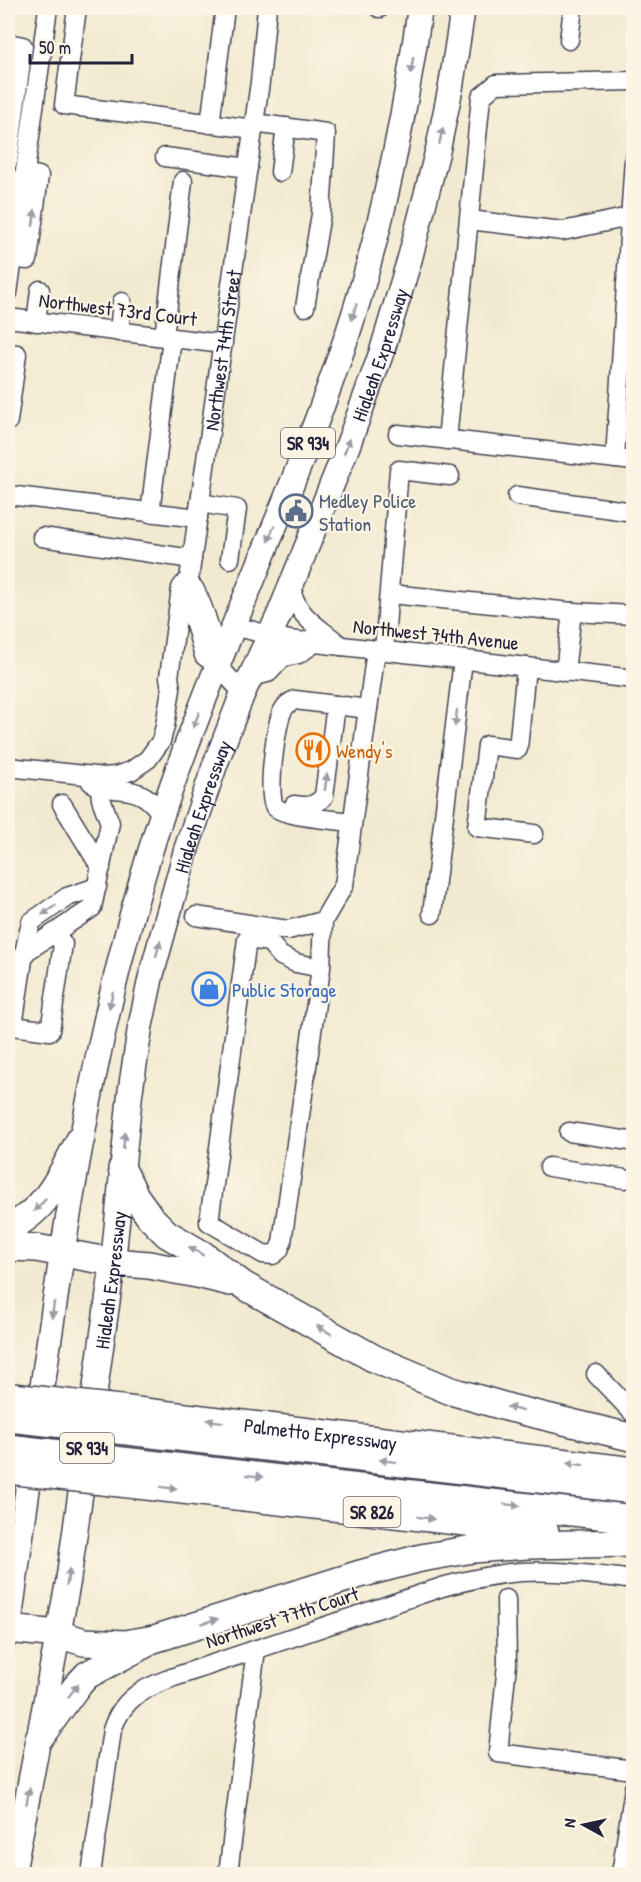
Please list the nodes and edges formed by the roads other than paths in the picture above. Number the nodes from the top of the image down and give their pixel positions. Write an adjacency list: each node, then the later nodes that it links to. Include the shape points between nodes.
1 (48, 8): 12 (street)
2 (77, 8): 13 (street, via 64,105)
3 (225, 8): 13 (street)
4 (267, 8): 14 (street, Northwest 74th Street)
5 (420, 8): 56 (main road, Hialeah Expressway / SR 934, one-way to 56, via 397,147 365,278 302,458)
6 (463, 8): 51 (main road, Hialeah Expressway / SR 934, one-way to 6, via 362,408 401,291 439,142)
7 (573, 8): 8 (street)
8 (569, 40)
9 (8, 43): 11 (street, via 23,46)
10 (633, 81): 24 (street, via 496,84 481,97)
11 (18, 83): 12 (street); 18 (street)
12 (37, 86): 18 (street)
13 (210, 124): 14 (street)
14 (254, 126): 15 (street); 19 (street, Northwest 74th Street)
15 (286, 127): 20 (street); 29 (street, via 326,133 321,213)
16 (165, 157): 19 (street)
17 (633, 158): 23 (street)
18 (16, 164): 22 (street); 25 (street, one-way to 18, via 28,260 39,176)
19 (248, 168): 34 (street, Northwest 74th Street)
20 (280, 172)
21 (183, 181): 33 (street)
22 (13, 216): 25 (street)
23 (632, 217): 24 (street, via 563,231); 39 (street)
24 (469, 220): 38 (street)
25 (10, 258): 27 (street)
26 (40, 290): 31 (street)
27 (8, 292)
28 (122, 302): 32 (street)
29 (305, 307)
30 (8, 318): 31 (street, Northwest 73rd Court)
31 (36, 322): 32 (street, Northwest 73rd Court)
32 (119, 332): 33 (street, Northwest 73rd Court)
33 (168, 337): 34 (street, Northwest 73rd Court); 46 (street)
34 (224, 344): 44 (street, Northwest 74th Street)
35 (8, 353): 36 (street, via 17,354)
36 (8, 421)
37 (398, 434): 38 (street)
38 (447, 440): 39 (street)
39 (615, 459): 40 (street)
40 (633, 461)
41 (450, 476): 52 (street, via 399,470)
42 (8, 495): 46 (street)
43 (517, 496): 45 (street)
44 (199, 511): 46 (street); 48 (street, Northwest 74th Street); 49 (street, via 237,509)
45 (633, 512)
46 (150, 513)
47 (42, 537): 48 (street)
48 (192, 559): 50 (street, Northwest 74th Street)
49 (230, 559)
50 (192, 585): 53 (street); 62 (street, via 206,611); 67 (street, Northwest 74th Street, via 181,588 169,677)
51 (290, 588): 57 (main road, Hialeah Expressway / SR 934); 59 (street, via 302,614)
52 (390, 594): 54 (street); 60 (street)
53 (191, 610): 62 (street, via 204,656); 67 (street, Northwest 74th Street)
54 (572, 612): 55 (street); 64 (street)
55 (633, 615)
56 (234, 626): 57 (street, Northwest 74th Avenue); 62 (main road, Hialeah Expressway / SR 934)
57 (269, 636): 58 (street, Northwest 74th Avenue); 66 (main road, Hialeah Expressway / SR 934)
58 (311, 642): 59 (street, Northwest 74th Avenue); 66 (main road, via 279,657)
59 (341, 646): 60 (street, Northwest 74th Avenue)
60 (380, 650): 61 (street, Northwest 74th Avenue); 69 (street)
61 (463, 660): 63 (street, Northwest 74th Avenue); 80 (street, one-way to 80)
62 (218, 666): 66 (street); 75 (main road, Hialeah Expressway / SR 934, one-way to 75)
63 (526, 667): 64 (street, Northwest 74th Avenue); 77 (street, via 518,749 487,745 477,827)
64 (565, 672): 65 (street, Northwest 74th Avenue)
65 (633, 679)
66 (247, 684): 90 (main road, Hialeah Expressway / SR 934, one-way to 66, via 137,1047 157,950 195,823)
67 (171, 689): 71 (street, Northwest 74th Street, via 161,741 144,763 115,776)
68 (336, 705): 69 (street); 72 (street, via 296,700 283,709); 72 (street, one-way to 68, via 286,804 307,807 320,801 324,796)
69 (368, 709): 76 (street)
70 (8, 767): 71 (street)
71 (83, 775): 73 (street)
72 (271, 786): 76 (street, via 274,806 287,813)
73 (100, 788): 75 (street, via 139,793); 78 (street, via 110,823)
74 (62, 804): 78 (street)
75 (162, 814): 87 (main road, Hialeah Expressway / SR 934, one-way to 87, via 117,974)
76 (352, 822): 82 (street, via 344,885)
77 (534, 834)
78 (101, 868): 79 (street)
79 (97, 887): 83 (street, via 92,908); 84 (street, one-way to 84, via 67,897 31,922)
80 (432, 914)
81 (196, 916): 82 (street, via 288,930)
82 (322, 921): 85 (street)
83 (54, 933): 84 (street); 84 (street, via 63,944 50,1031 13,1026)
84 (24, 953)
85 (321, 968): 85 (street, via 282,1242 273,1255 264,1254 209,1222 247,939 268,942 281,956)
86 (569, 1132): 88 (street)
87 (81, 1138): 92 (highway, one-way to 92, via 45,1201); 94 (main road, Hialeah Expressway / SR 934)
88 (630, 1142)
89 (549, 1167): 91 (street)
90 (122, 1169): 95 (main road, Hialeah Expressway / SR 934); 96 (highway, one-way to 90, via 167,1234 150,1218)
91 (625, 1179)
92 (8, 1228)
93 (8, 1247): 94 (highway)
94 (61, 1252): 95 (highway); 111 (main road, Hialeah Expressway / SR 934, one-way to 111)
95 (113, 1262): 96 (highway); 112 (main road, Hialeah Expressway / SR 934, one-way to 95)
96 (243, 1285): 101 (highway, one-way to 96, via 451,1391 375,1359)
97 (596, 1374): 99 (street)
98 (9, 1407): 100 (highway, Palmetto Expressway, bridge)
99 (633, 1414)
100 (119, 1420): 105 (highway, Palmetto Expressway, one-way to 100); 106 (highway, one-way to 100)
101 (633, 1438)
102 (8, 1448): 104 (highway, bridge)
103 (8, 1470): 104 (highway, SR 826, bridge)
104 (112, 1471): 107 (highway, one-way to 107); 108 (highway, SR 826, one-way to 108)
105 (633, 1471)
106 (633, 1490)
107 (633, 1519)
108 (633, 1542): 114 (highway, one-way to 108, via 421,1558 526,1545)
109 (633, 1580): 115 (street, Northwest 77th Court, via 548,1572 483,1577)
110 (506, 1599): 117 (street, via 507,1664 498,1753)
111 (8, 1629): 112 (highway); 113 (main road, SR 934)
112 (58, 1634): 114 (highway, via 84,1642 125,1644); 116 (main road, SR 934)
113 (8, 1635)
114 (154, 1639): 116 (highway, one-way to 114, via 87,1675)
115 (256, 1649): 121 (street, Northwest 77th Court, via 164,1680 125,1703 109,1740); 122 (street)
116 (39, 1738): 120 (main road, one-way to 116)
117 (633, 1770)
118 (633, 1788): 119 (street)
119 (625, 1869)
120 (13, 1875)
121 (91, 1875)
122 (228, 1875)

